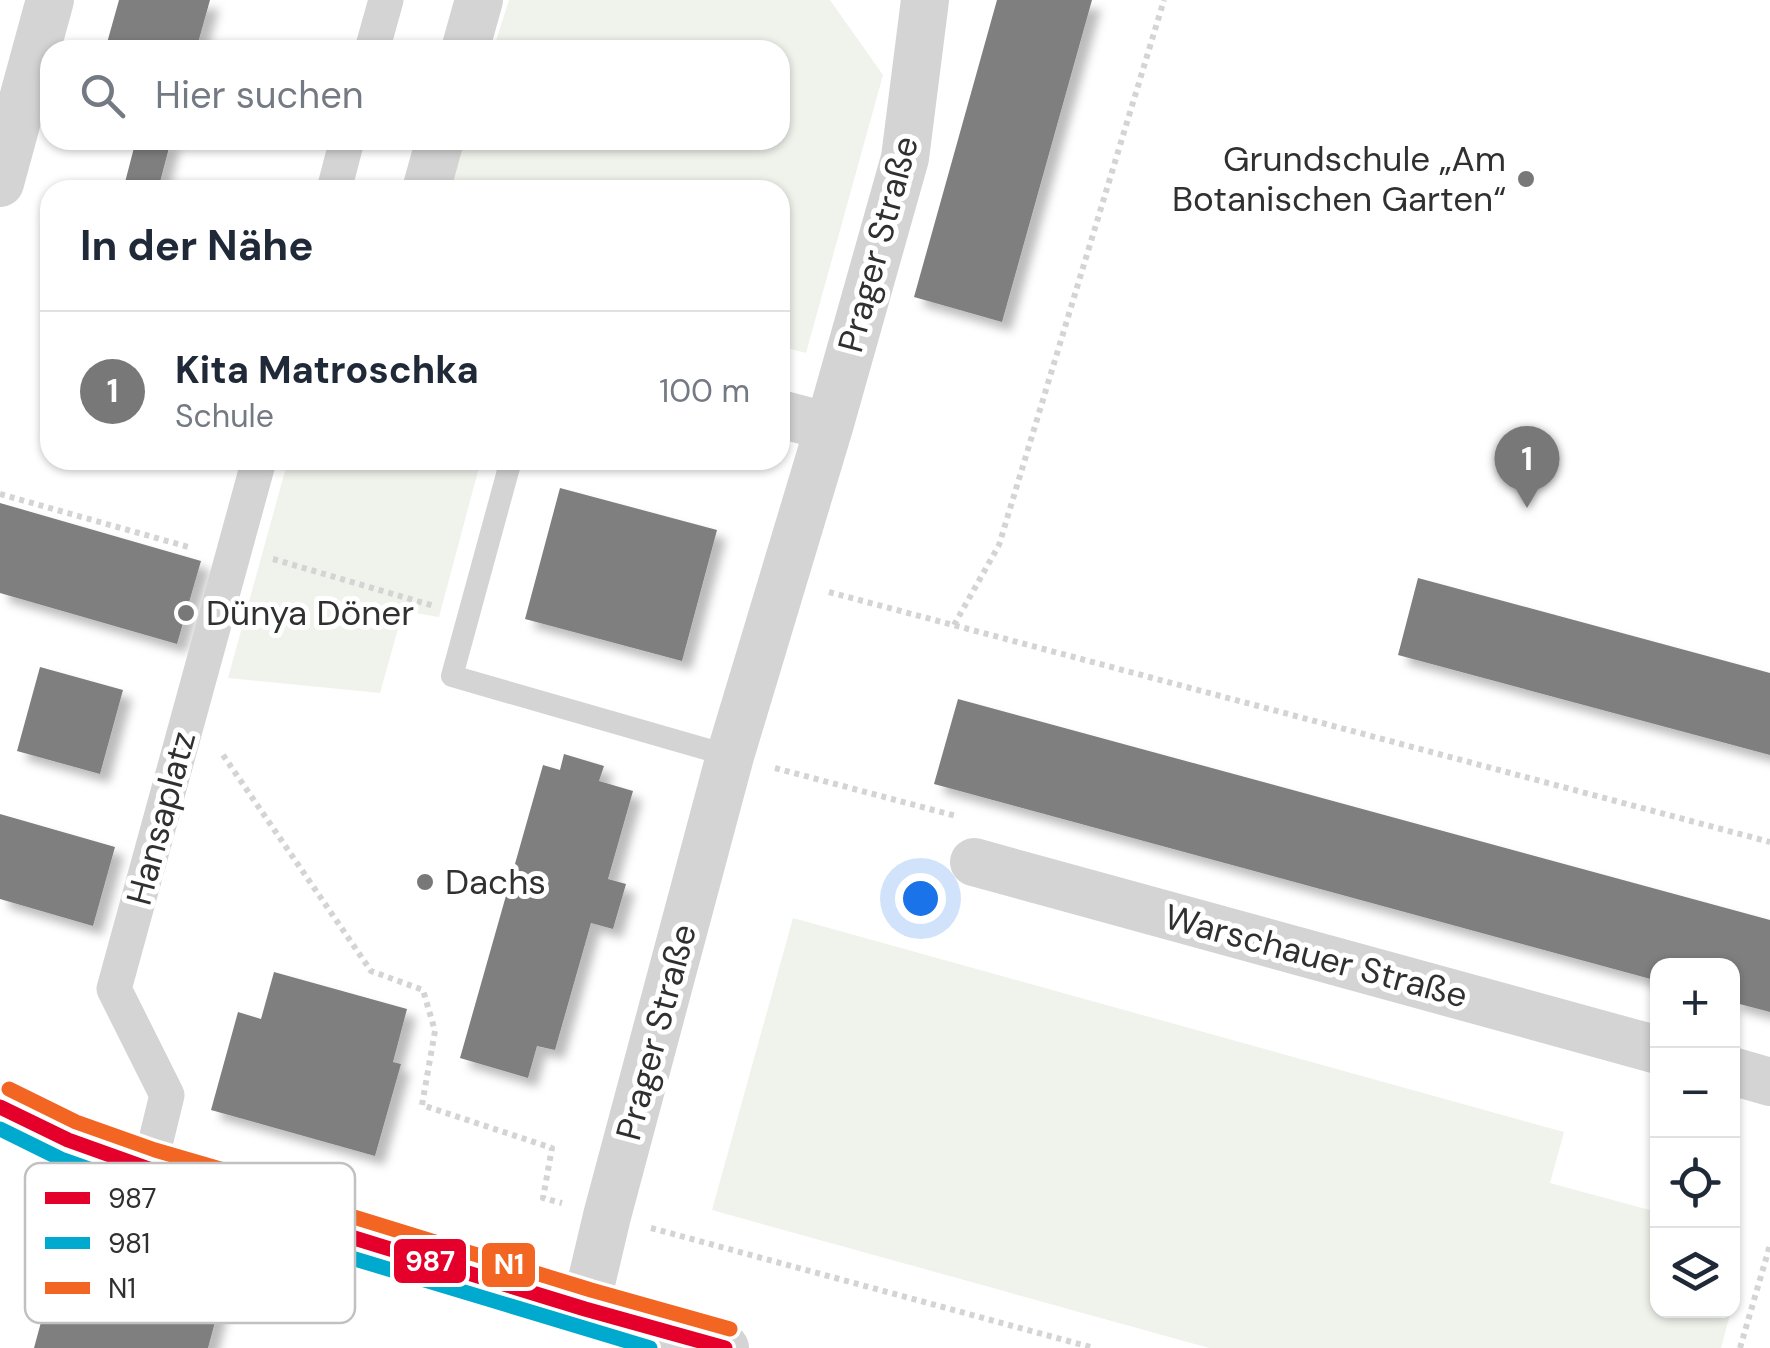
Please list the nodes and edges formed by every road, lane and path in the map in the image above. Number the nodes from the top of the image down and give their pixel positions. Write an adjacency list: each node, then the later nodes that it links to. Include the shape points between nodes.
1 (50, 0): 12 (street)
2 (386, 0): 6 (street)
3 (479, 0): 7 (street)
4 (925, 0): 14 (street, Prager Straße, via 905,158)
5 (1164, 0): 21 (path, via 999,545)
6 (375, 40)
7 (468, 40)
8 (344, 150): 10 (street)
9 (437, 150): 11 (street)
10 (337, 180)
11 (429, 180)
12 (0, 183)
13 (790, 416): 14 (street)
14 (829, 426): 19 (street, Prager Straße)
15 (256, 470): 18 (street, Hansaplatz)
16 (508, 470): 20 (lane)
17 (0, 494): 18 (path)
18 (233, 554): 20 (path); 22 (street, Hansaplatz)
19 (782, 580): 21 (path); 23 (street, Prager Straße)
20 (469, 616): 23 (lane, via 452,676)
21 (954, 625): 24 (path)
22 (186, 727): 31 (street, Hansaplatz, via 114,989 167,1094); 32 (path, via 211,738 371,971 423,990 435,1031 422,1106 552,1148 542,1198)
23 (730, 756): 25 (path, via 962,818); 32 (street, Prager Straße)
24 (1770, 842)
25 (974, 862): 26 (street, Warschauer Straße)
26 (1651, 1048)
27 (1740, 1073): 28 (street)
28 (1770, 1082)
29 (2, 1115): 30 (street)
30 (131, 1163)
31 (150, 1163)
32 (607, 1216): 35 (street, Prager Straße); 37 (path)
33 (355, 1238): 35 (street)
34 (1770, 1245): 38 (path)
35 (585, 1309): 36 (street)
36 (725, 1348)
37 (1094, 1348)
38 (1740, 1348)

